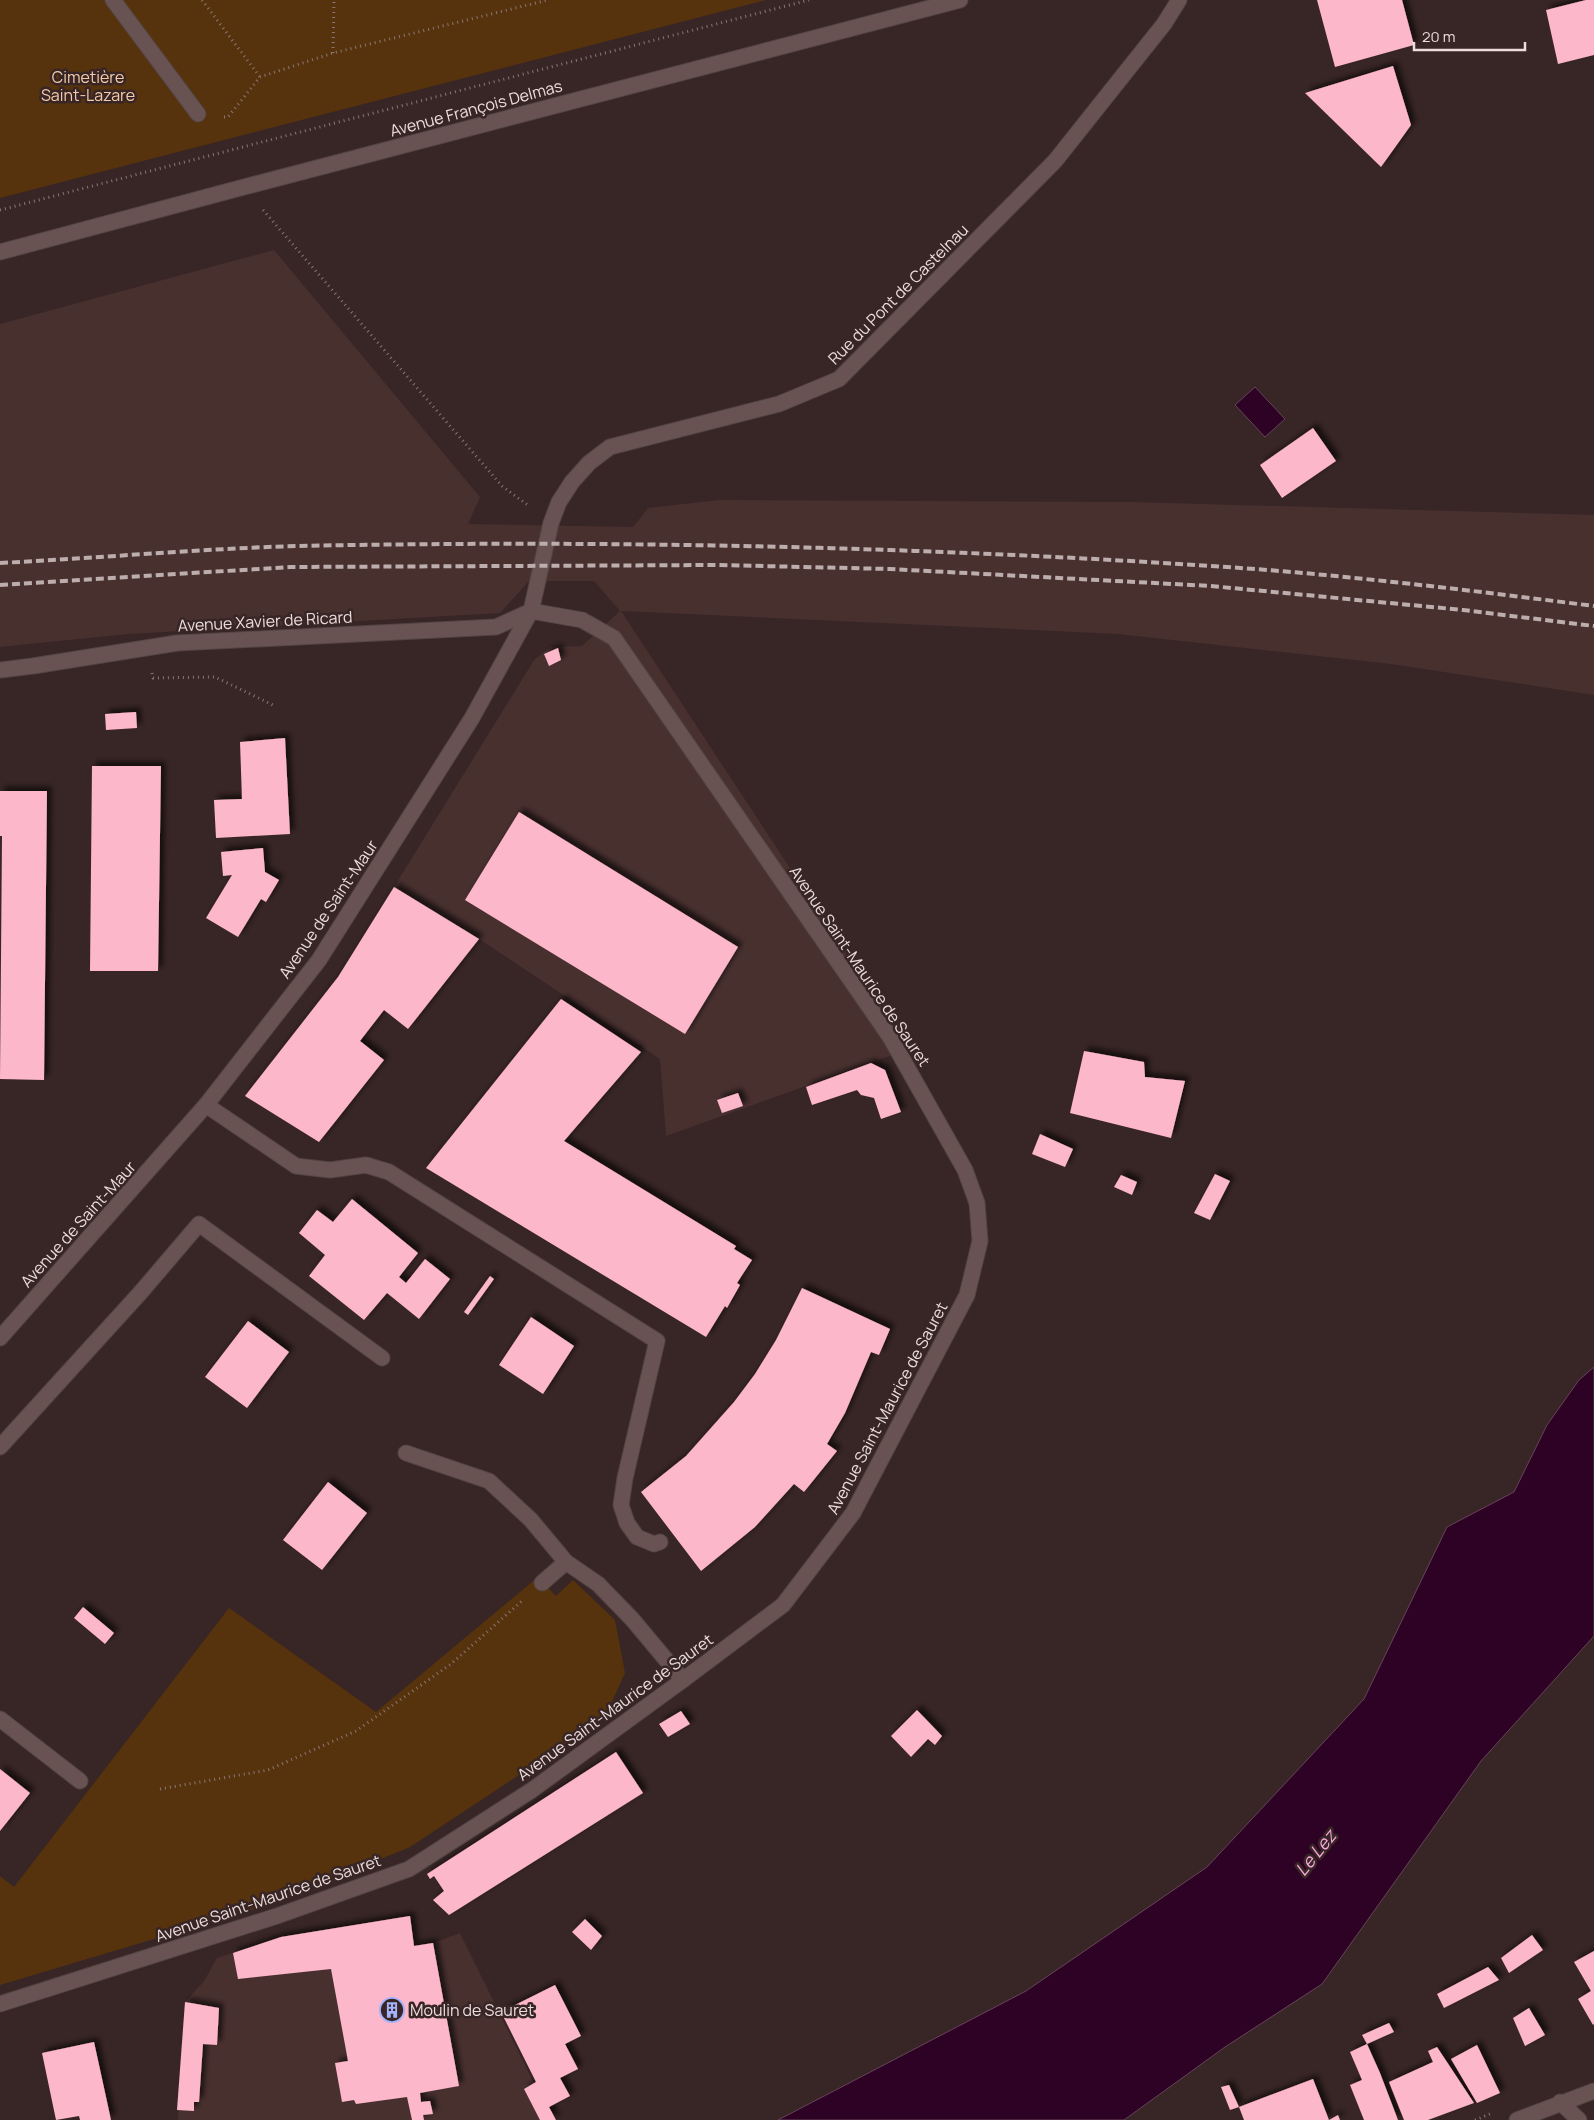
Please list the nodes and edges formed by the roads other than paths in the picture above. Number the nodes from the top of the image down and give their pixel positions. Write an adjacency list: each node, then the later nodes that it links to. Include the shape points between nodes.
1 (113, 0): 4 (street)
2 (960, 0): 5 (street, Avenue François Delmas)
3 (1179, 0): 6 (street, Rue du Pont de Castelnau, via 1164,24 1055,162 839,379 780,404 610,447 572,482)
4 (198, 114)
5 (0, 252)
6 (551, 523): 7 (street, Avenue de Saint-Maur)
7 (531, 611): 8 (street, Avenue Xavier de Ricard, via 496,627 177,643); 9 (street, Avenue de Saint-Maur, via 472,718 319,960); 17 (street, Avenue Saint-Maurice de Sauret, via 582,620 614,638 890,1037 965,1170 977,1203 980,1242 967,1295 853,1513 783,1605)
8 (0, 670)
9 (206, 1105): 10 (street, Avenue de Saint-Maur); 14 (street, via 296,1166 330,1170 366,1165 389,1172 657,1341 625,1478 622,1504 627,1523 638,1538 654,1544)
10 (0, 1338)
11 (382, 1358): 12 (street, via 199,1224)
12 (0, 1447)
13 (406, 1453): 15 (street, via 489,1481 531,1520)
14 (660, 1542)
15 (566, 1562): 16 (street); 17 (street, via 598,1584)
16 (542, 1583)
17 (684, 1680): 20 (street, Avenue Saint-Maurice de Sauret, via 532,1790 409,1869 277,1916)
18 (0, 1719): 19 (street)
19 (80, 1781)
20 (0, 2004)
21 (1594, 2091): 22 (street)
22 (1560, 2102): 23 (street); 24 (street)
23 (1517, 2120)
24 (1579, 2120)

